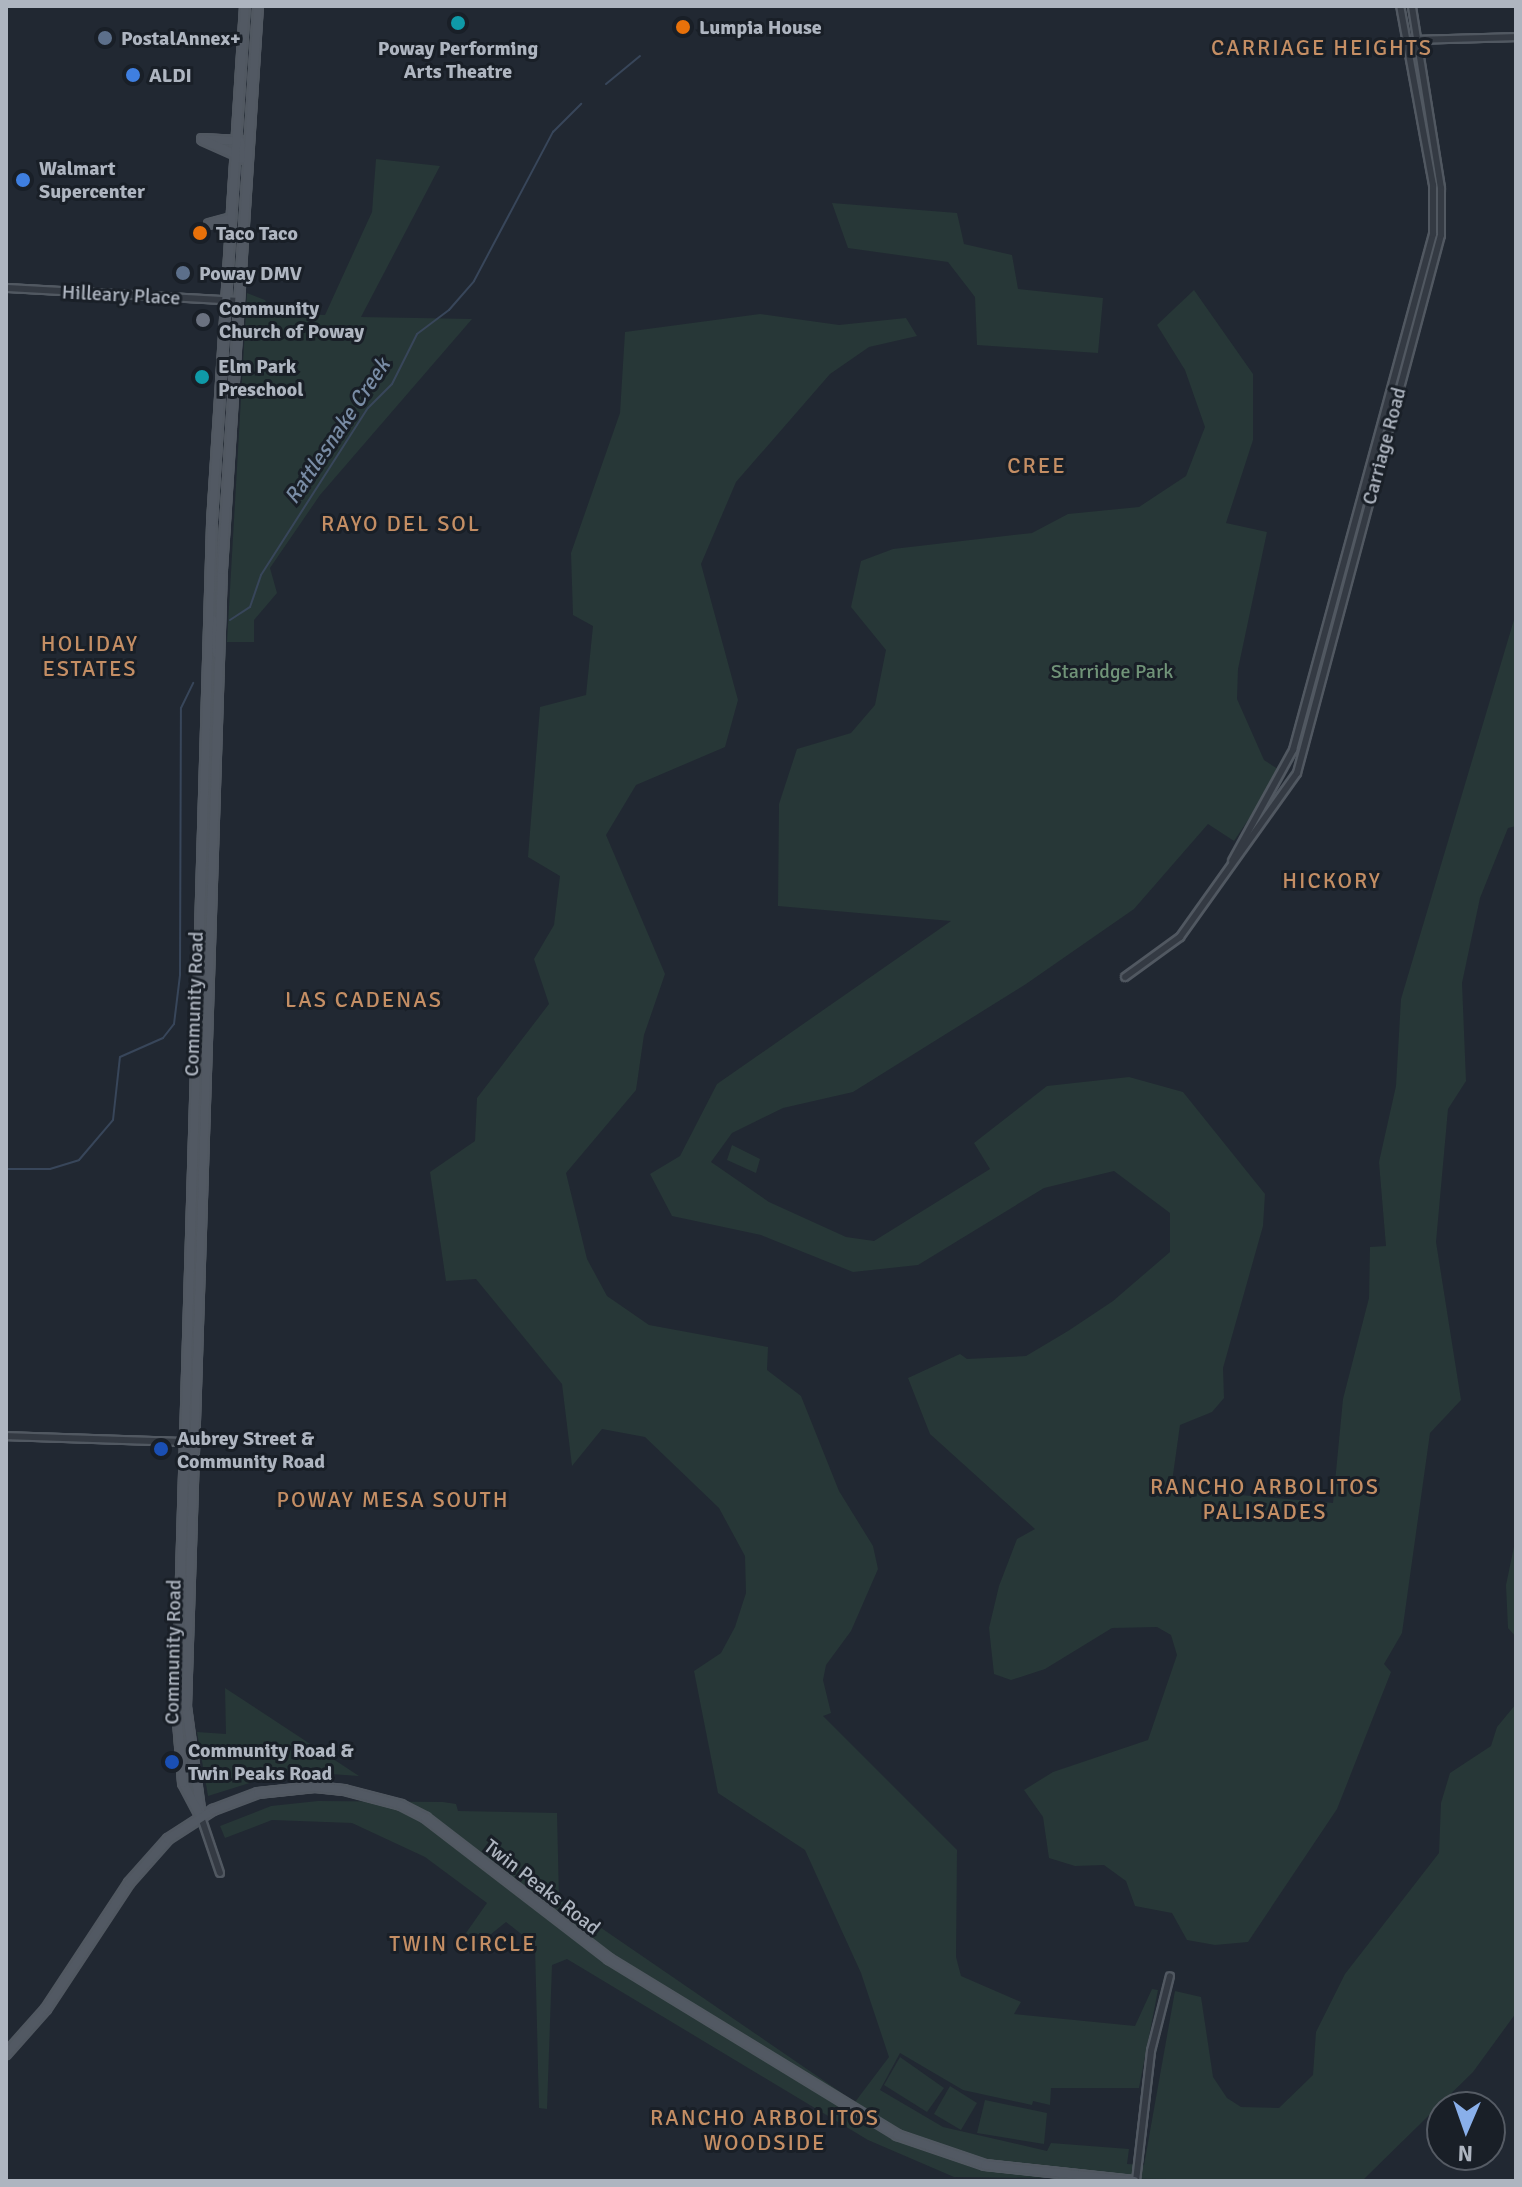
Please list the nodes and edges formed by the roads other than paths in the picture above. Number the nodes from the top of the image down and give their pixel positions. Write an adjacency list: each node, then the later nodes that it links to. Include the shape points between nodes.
1 (245, 6): 5 (main road, Community Road)
2 (258, 6): 10 (main road, Community Road)
3 (1400, 6): 8 (street, Carriage Road)
4 (1412, 6): 7 (street, Carriage Road)
5 (243, 36): 9 (main road, Community Road); 10 (main road, via 249,40)
6 (1516, 37): 7 (street)
7 (1417, 40): 8 (street); 17 (street, Carriage Road, via 1442,202 1441,235)
8 (1407, 41): 17 (street, Carriage Road, via 1434,199)
9 (240, 73): 11 (main road, via 244,117); 12 (main road, Community Road)
10 (252, 82): 11 (main road, Community Road)
11 (250, 121): 15 (main road, Community Road)
12 (236, 140): 13 (main road, Community Road); 13 (main road, via 202,139); 15 (main road, via 242,145)
13 (235, 154): 14 (main road, Community Road)
14 (231, 218): 16 (main road); 19 (main road, Community Road)
15 (243, 220): 20 (main road, Community Road)
16 (209, 224)
17 (1424, 284): 21 (street, Carriage Road)
18 (6, 288): 19 (street, Hilleary Place)
19 (225, 301): 20 (street, Hilleary Place); 22 (main road, Community Road)
20 (237, 301): 26 (main road, Community Road)
21 (1388, 418): 23 (street, Carriage Road); 24 (street, Carriage Road)
22 (214, 484): 25 (main road, Community Road); 26 (main road, via 220,485)
23 (1356, 519): 24 (street); 32 (street, Carriage Road)
24 (1365, 521): 32 (street, Carriage Road)
25 (212, 522): 27 (main road, via 218,524); 28 (main road, Community Road)
26 (224, 522): 27 (main road, Community Road)
27 (222, 570): 30 (main road, Community Road)
28 (210, 590): 29 (main road, Community Road); 30 (main road, via 216,593)
29 (210, 616): 31 (main road); 37 (main road, Community Road)
30 (221, 629): 31 (main road, Community Road)
31 (221, 655): 38 (main road, Community Road)
32 (1302, 735): 33 (street, Carriage Road); 34 (street, Carriage Road, via 1297,773)
33 (1257, 813): 34 (street); 35 (street, Carriage Road)
34 (1268, 820): 35 (street, Carriage Road)
35 (1232, 861): 36 (street, Carriage Road, via 1180,937)
36 (1125, 977)
37 (200, 994): 38 (main road, via 203,1041); 39 (main road, Community Road)
38 (209, 1045): 39 (main road); 41 (main road, Community Road)
39 (196, 1111): 41 (main road, Community Road)
40 (6, 1436): 41 (street)
41 (191, 1442): 42 (main road, Community Road, via 186,1707)
42 (201, 1817): 43 (street); 45 (main road, Twin Peaks Road, via 154,1851 46,2009); 46 (main road, Twin Peaks Road, via 258,1793 300,1788 353,1791 401,1805 453,1836 542,1911 643,1982 897,2135 985,2165)
43 (220, 1873)
44 (1170, 1976): 46 (street, via 1151,2051)
45 (6, 2054)
46 (1135, 2181)

